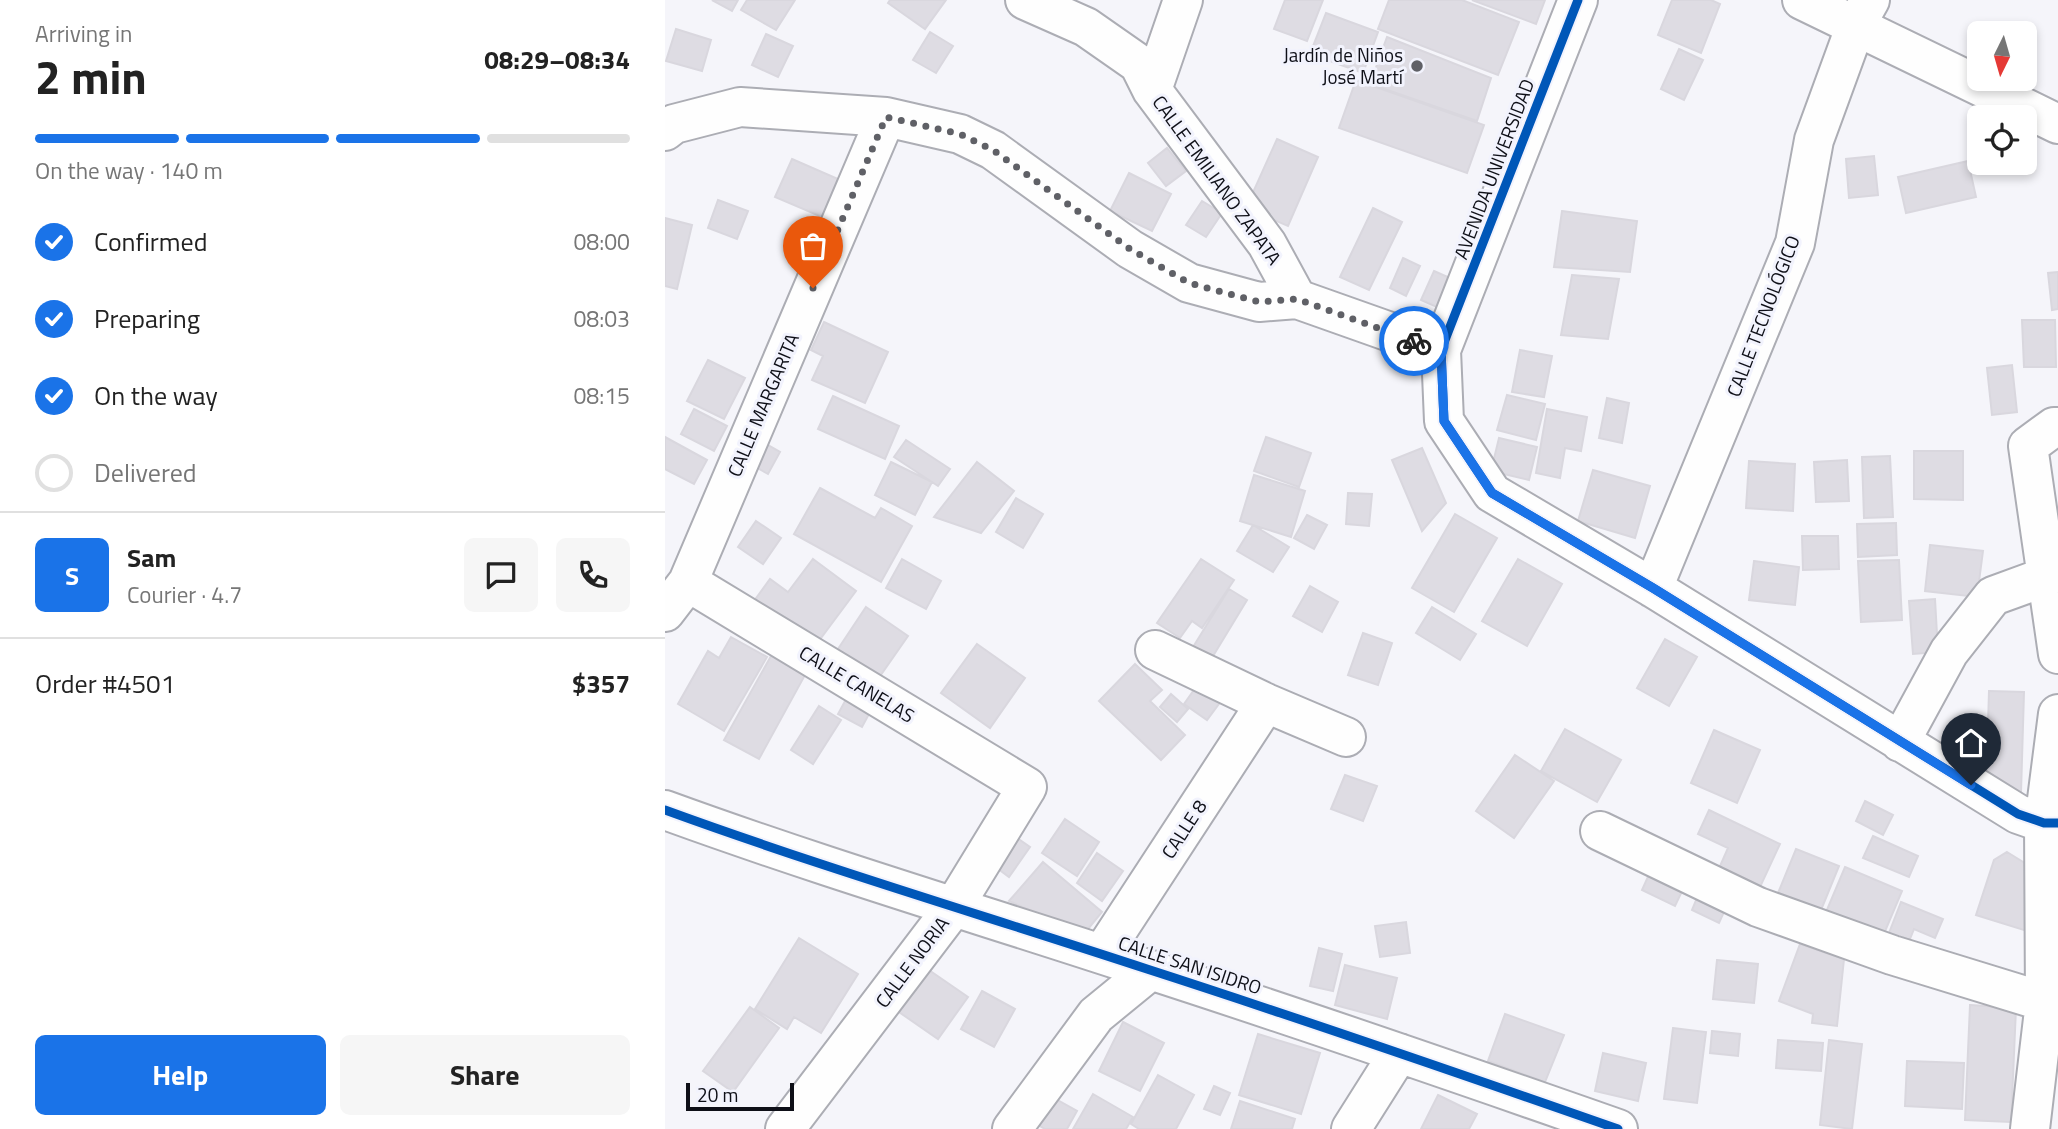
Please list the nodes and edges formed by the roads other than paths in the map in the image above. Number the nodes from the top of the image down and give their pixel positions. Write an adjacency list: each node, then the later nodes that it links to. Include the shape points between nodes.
1 (1025, 0): 5 (street, CALLE EMILIANO ZAPATA)
2 (1183, 0): 7 (street)
3 (1578, 0): 12 (street, AVENIDA UNIVERSIDAD)
4 (1802, 0): 6 (street)
5 (1084, 13): 7 (street, CALLE EMILIANO ZAPATA, via 1139,64)
6 (1863, 13): 9 (street); 16 (street, CALLE TECNOLÓGICO, via 1814,140 1795,243)
7 (1152, 90): 11 (street, CALLE EMILIANO ZAPATA, via 1267,244)
8 (886, 117): 10 (street, via 740,107); 11 (street, via 960,134 993,150 1130,249 1189,283 1259,302); 15 (street, CALLE MARGARITA)
9 (2058, 124)
10 (668, 125)
11 (1297, 299): 12 (street)
12 (1441, 350): 16 (street, via 1444,421 1492,493)
13 (2043, 436): 14 (street)
14 (2048, 576): 19 (street); 23 (street, via 1993,596 1949,652)
15 (688, 582): 17 (street, CALLE MARGARITA); 24 (street, CALLE CANELAS)
16 (1653, 588): 23 (street)
17 (665, 612)
18 (1155, 649): 20 (street)
19 (2058, 654)
20 (1266, 703): 22 (street); 29 (street, CALLE 8)
21 (2058, 714): 26 (street)
22 (1346, 737)
23 (1900, 743): 26 (street, via 2018,814)
24 (1027, 787): 28 (street, CALLE NORIA)
25 (665, 810): 28 (street, CALLE SAN ISIDRO)
26 (2051, 823): 31 (street)
27 (1600, 831): 31 (street, via 1758,907)
28 (953, 908): 29 (street, CALLE SAN ISIDRO); 33 (street, CALLE NORIA)
29 (1102, 954): 30 (street, CALLE SAN ISIDRO)
30 (1151, 970): 32 (street, CALLE SAN ISIDRO); 34 (street, via 1096,1015)
31 (2045, 1002): 37 (street)
32 (1399, 1053): 35 (street); 36 (street, CALLE SAN ISIDRO)
33 (785, 1129)
34 (1012, 1129)
35 (1351, 1129)
36 (1618, 1129)
37 (2030, 1129)

